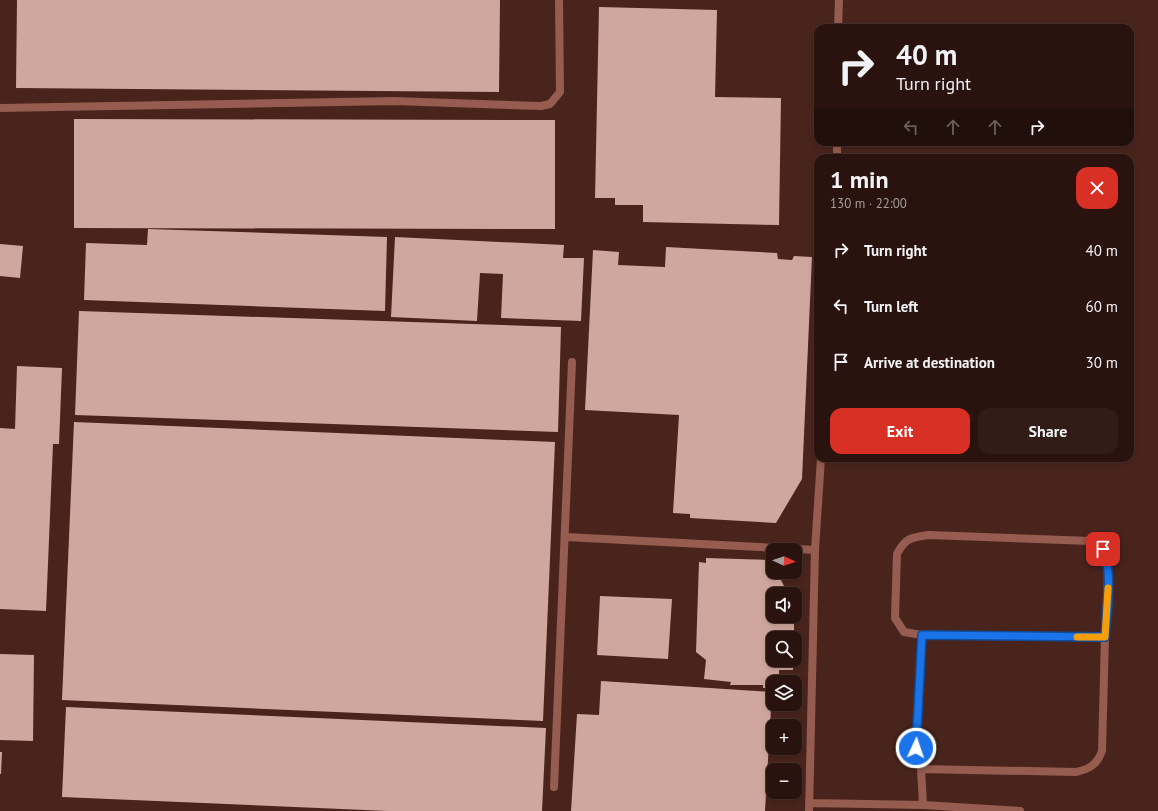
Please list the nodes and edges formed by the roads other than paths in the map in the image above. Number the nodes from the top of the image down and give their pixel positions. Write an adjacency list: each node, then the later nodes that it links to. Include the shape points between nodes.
1 (559, 0): 4 (street, via 560,92 550,104 540,106 394,100)
2 (839, 0): 3 (street)
3 (838, 24)
4 (0, 108)
5 (572, 362): 7 (street)
6 (821, 462): 8 (street)
7 (566, 537): 8 (street); 12 (street)
8 (815, 550): 14 (street)
9 (922, 635): 10 (street); 10 (street, via 904,632 895,618 897,554 902,545 911,538 929,535 1098,543 1107,559); 11 (street, via 916,748)
10 (1105, 637): 11 (street, via 1102,751 1092,766 1076,772)
11 (921, 769): 13 (street)
12 (554, 787)
13 (923, 805): 14 (street); 15 (street)
14 (810, 807)
15 (1020, 811)

